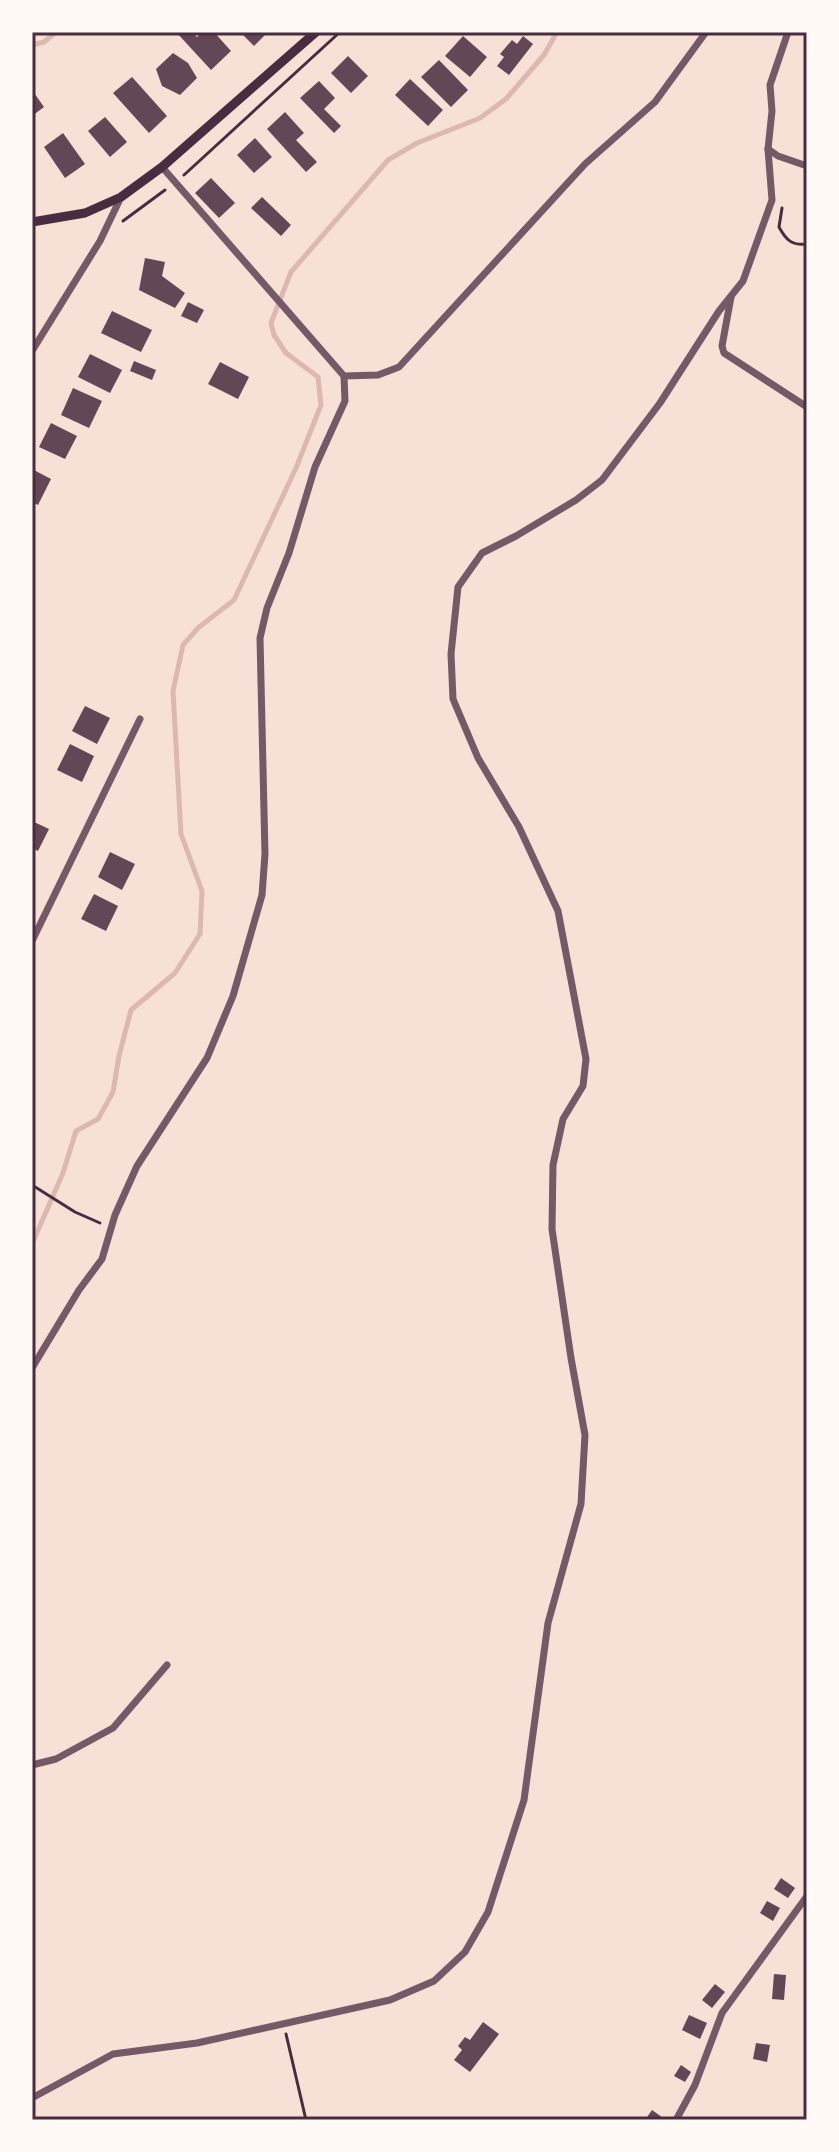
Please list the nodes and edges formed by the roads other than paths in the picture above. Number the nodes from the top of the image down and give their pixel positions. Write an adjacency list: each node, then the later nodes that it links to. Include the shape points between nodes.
1 (316, 32): 6 (main road)
2 (706, 32): 11 (street, via 655,102 585,164 399,367 378,375)
3 (788, 32): 4 (street, via 770,85)
4 (768, 149): 5 (street); 9 (street, via 772,200 743,281)
5 (807, 166)
6 (162, 167): 7 (main road); 11 (street)
7 (121, 197): 8 (main road, via 85,213); 10 (street)
8 (32, 222)
9 (732, 295): 12 (street, via 724,353); 19 (street, via 602,480 482,553 458,587 451,654 453,699 558,911 586,1059 583,1086 563,1119 553,1165 552,1229 585,1435 581,1504 548,1623 524,1800 488,1912 465,1952 434,1981 390,2000 197,2043 113,2054)
10 (32, 351)
11 (344, 376): 15 (street, via 345,401 315,467 260,638 262,895 233,996 207,1058 137,1166 102,1259)
12 (807, 407)
13 (140, 719): 14 (street)
14 (32, 941)
15 (32, 1368)
16 (167, 1665): 17 (street, via 113,1728 56,1759)
17 (32, 1765)
18 (807, 1896): 20 (street, via 722,2013)
19 (32, 2098)
20 (676, 2120)

